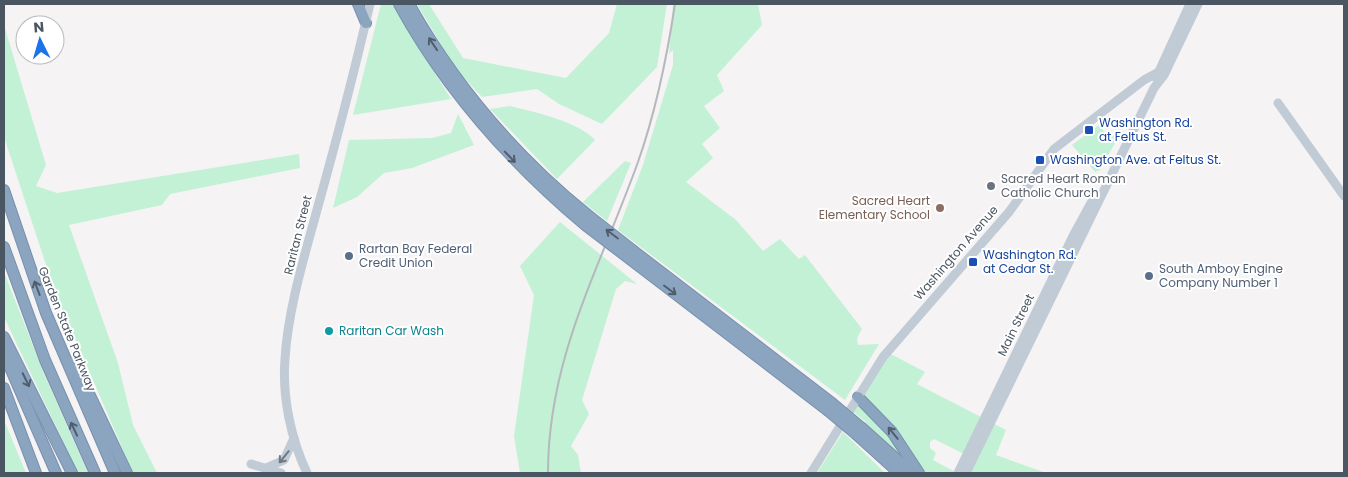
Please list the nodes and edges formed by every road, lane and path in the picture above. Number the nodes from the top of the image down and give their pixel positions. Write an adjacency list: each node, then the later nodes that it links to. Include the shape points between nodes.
1 (358, 4): 7 (highway)
2 (370, 4): 7 (main road, Raritan Street)
3 (399, 4): 14 (highway, one-way to 14, via 424,47 478,120 517,164)
4 (409, 4): 14 (highway, one-way to 4, via 489,120 460,83)
5 (1190, 4): 8 (main road, Main Street)
6 (1198, 4): 10 (main road, Main Street, via 1164,75)
7 (366, 23): 23 (main road, Raritan Street, via 306,253 285,357 285,386)
8 (1157, 73): 9 (main road, Washington Avenue); 10 (main road, Main Street)
9 (1136, 88): 10 (main road); 21 (main road, Washington Avenue, via 1054,150 1009,212 882,360)
10 (1154, 88): 24 (main road, Main Street)
11 (1278, 103): 13 (main road)
12 (4, 190): 16 (highway, Garden State Parkway, one-way to 12)
13 (1344, 196)
14 (587, 221): 22 (highway, bridge)
15 (4, 246): 32 (highway, one-way to 15, via 45,360)
16 (54, 333): 33 (highway, Garden State Parkway); 34 (highway, via 86,387)
17 (4, 337): 31 (highway, one-way to 31)
18 (4, 354): 25 (highway)
19 (4, 373): 25 (highway)
20 (4, 388): 29 (highway)
21 (858, 397): 37 (main road, Washington Avenue); 39 (highway, one-way to 21, via 892,432)
22 (860, 431): 28 (highway); 38 (highway)
23 (294, 438): 27 (main road, one-way to 27, via 284,460); 36 (main road, Raritan Street)
24 (972, 450): 40 (main road, Main Street); 41 (main road, Main Street)
25 (47, 455): 30 (highway)
26 (251, 464): 27 (main road)
27 (266, 468): 35 (main road)
28 (897, 471)
29 (36, 473)
30 (56, 473)
31 (72, 473)
32 (95, 473)
33 (115, 473)
34 (127, 473)
35 (281, 473)
36 (307, 473)
37 (812, 473)
38 (912, 473)
39 (919, 473)
40 (958, 473)
41 (966, 473)

